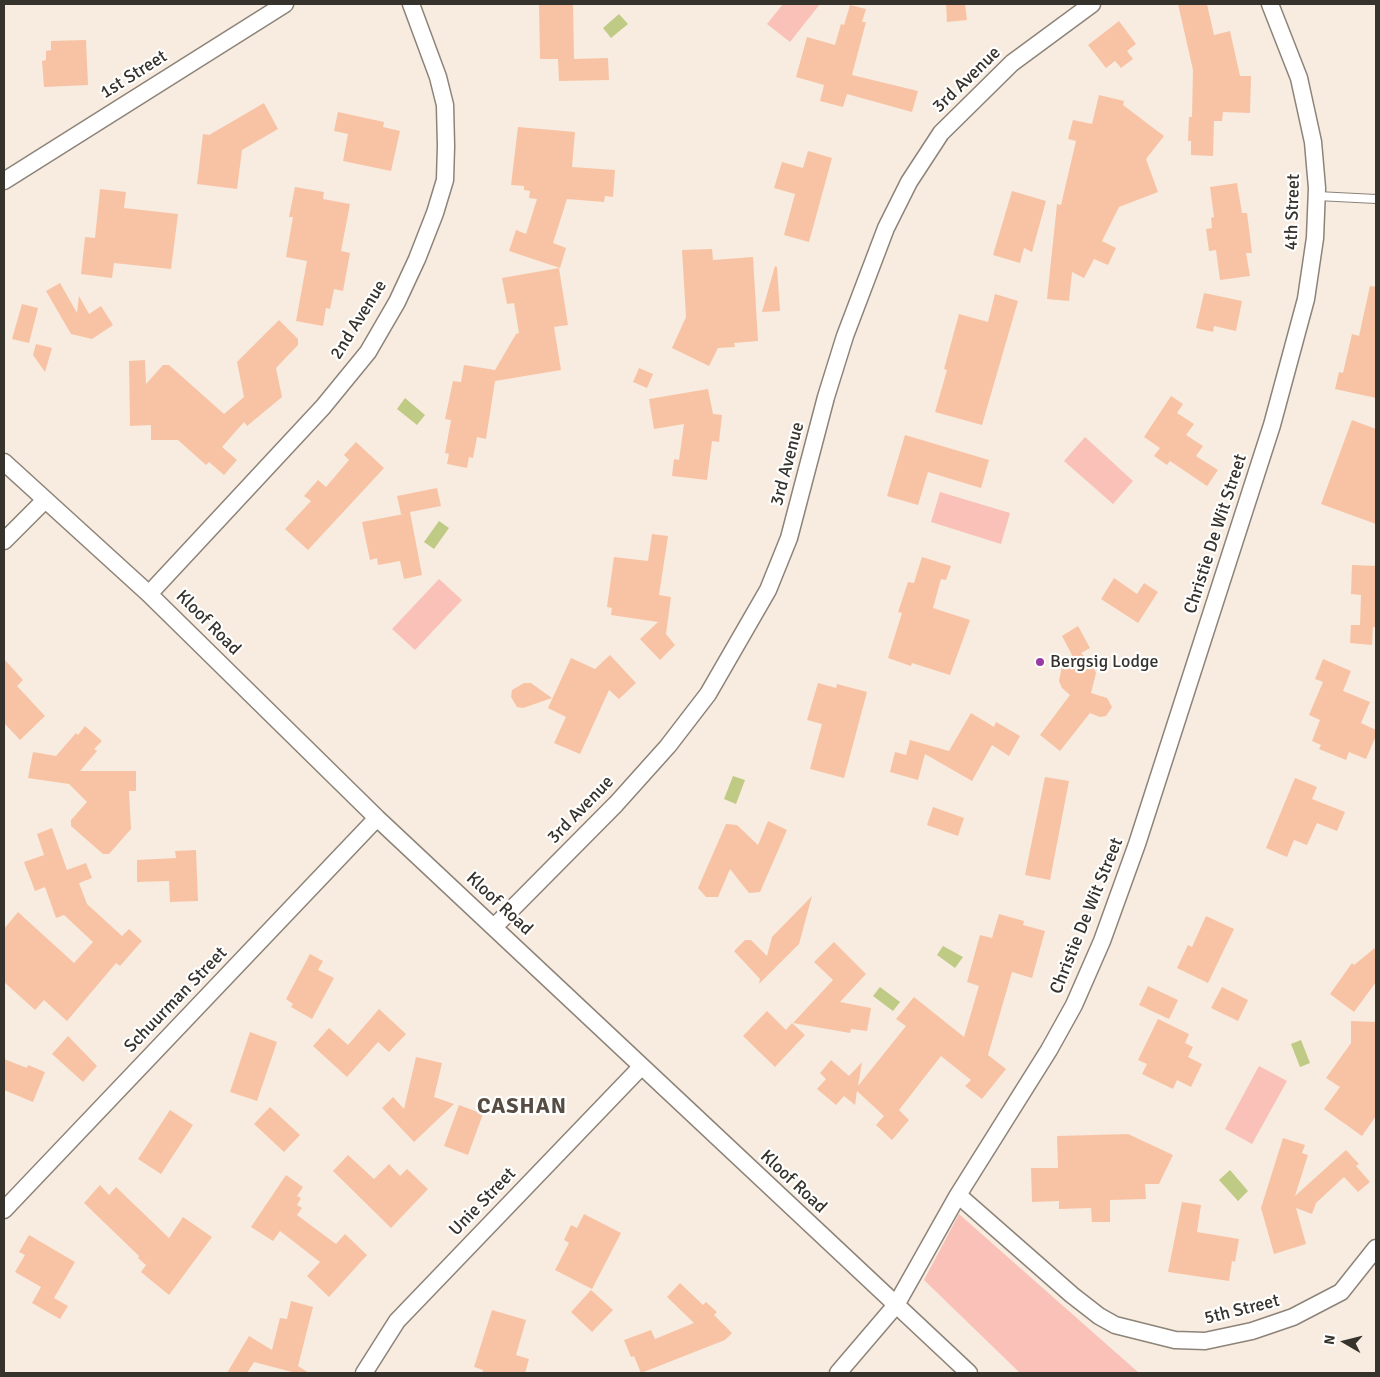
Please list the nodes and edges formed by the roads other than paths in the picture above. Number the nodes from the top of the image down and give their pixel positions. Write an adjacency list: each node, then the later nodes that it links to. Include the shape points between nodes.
1 (285, 4): 5 (street, 1st Street)
2 (411, 4): 12 (street, 2nd Avenue, via 438,77 445,106 446,130 445,180 417,259 368,352 323,407)
3 (1092, 4): 14 (street, 3rd Avenue, via 1012,63 941,133 909,182 886,228 845,336 789,538 768,590 708,694 668,746 616,804)
4 (1270, 4): 6 (street, 4th Street, via 1299,78 1313,142)
5 (4, 181)
6 (1317, 196): 7 (lane); 8 (street, 4th Street, via 1306,299)
7 (1376, 199)
8 (1272, 425): 16 (street, Christie De Wit Street, via 1138,844 1102,941 1049,1050)
9 (4, 462): 10 (street, Kloof Road)
10 (45, 500): 11 (street); 12 (street, Kloof Road)
11 (4, 542)
12 (149, 594): 13 (street, Kloof Road)
13 (377, 818): 14 (street, Kloof Road); 17 (street, Schuurman Street)
14 (495, 926): 15 (street, Kloof Road)
15 (641, 1067): 19 (street, Kloof Road); 20 (street, Unie Street, via 398,1321)
16 (958, 1195): 18 (street, 5th Street, via 1099,1316 1115,1325 1175,1340 1205,1341 1293,1318 1340,1292); 19 (street, Christie De Wit Street)
17 (4, 1210)
18 (1376, 1248)
19 (896, 1304): 21 (street, Christie De Wit Street); 22 (street, Kloof Road)
20 (364, 1373)
21 (838, 1373)
22 (968, 1373)

